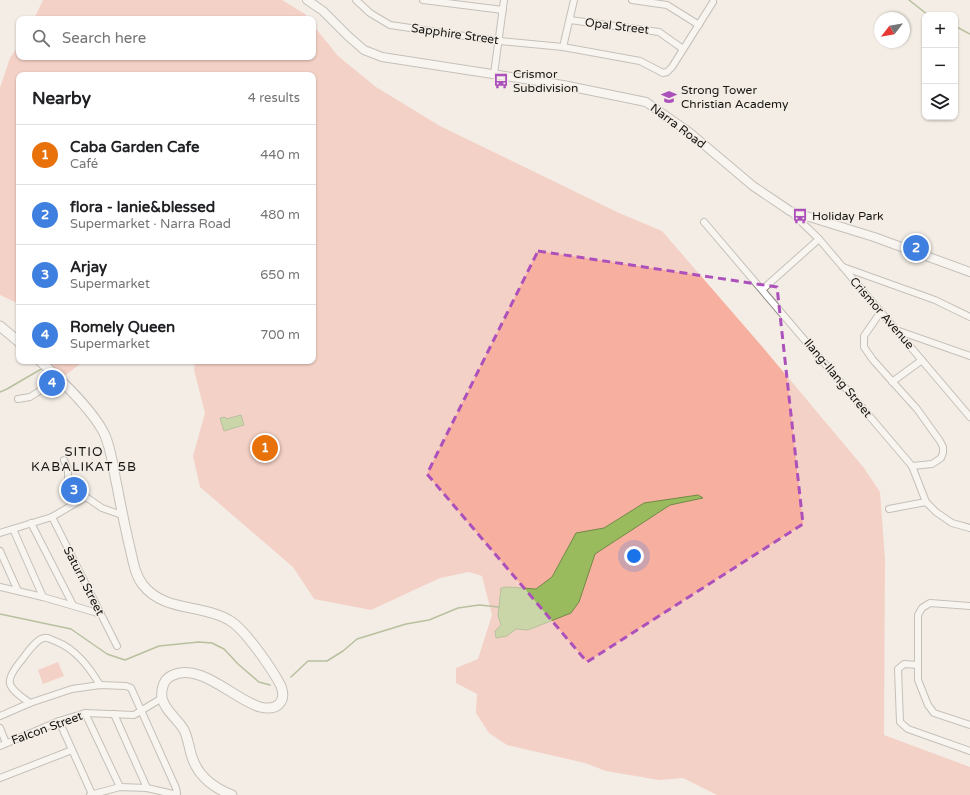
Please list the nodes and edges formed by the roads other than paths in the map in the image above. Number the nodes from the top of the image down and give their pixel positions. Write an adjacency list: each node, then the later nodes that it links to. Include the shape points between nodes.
1 (306, 0): 14 (street, Narra Road, via 323,11 364,50 382,57)
2 (356, 0): 11 (street, Sapphire Street, via 370,13 390,25)
3 (423, 0): 8 (street)
4 (504, 0): 8 (street)
5 (574, 0): 9 (street)
6 (632, 0): 10 (street, via 668,5)
7 (713, 2): 10 (street)
8 (503, 10): 11 (street)
9 (570, 20): 12 (street); 13 (street, Opal Street, via 659,32)
10 (699, 25): 13 (street)
11 (499, 40): 12 (street, Sapphire Street); 14 (street)
12 (563, 47): 13 (street, Sapphire Street, via 640,61 663,73 670,70)
13 (683, 49)
14 (494, 74): 15 (street, Narra Road, via 646,102 689,132 753,186)
15 (790, 211): 17 (street, Crismor Avenue); 19 (street, Narra Road, via 874,237)
16 (704, 222): 20 (street, Ilang-Ilang Street)
17 (819, 239): 18 (street, Crismor Avenue); 20 (street)
18 (842, 266): 21 (street, Crismor Avenue); 22 (street, via 935,300)
19 (970, 272)
20 (763, 289): 34 (street, Ilang-Ilang Street)
21 (880, 312): 24 (street, Crismor Avenue); 30 (street, via 864,336 864,347)
22 (970, 316)
23 (0, 326): 25 (main road)
24 (897, 330): 26 (street); 27 (street, Crismor Avenue)
25 (16, 339)
26 (970, 356)
27 (922, 360): 30 (street); 32 (street, Crismor Avenue)
28 (44, 365): 29 (main road)
29 (58, 379): 31 (street, via 30,396); 38 (main road, via 88,410 104,434 110,450)
30 (892, 382): 34 (street, via 917,409 943,447 941,458 932,464)
31 (18, 399)
32 (970, 417)
33 (64, 460): 35 (street, via 68,470 68,481)
34 (912, 466): 36 (street, Ilang-Ilang Street)
35 (86, 497): 38 (street, via 102,508); 39 (street)
36 (926, 502): 37 (street); 41 (street, Ilang-Ilang Street, via 952,523)
37 (889, 509)
38 (122, 515): 54 (main road, via 134,566 143,585 163,601 230,620 246,636 277,679 283,692 278,705 260,707 210,680 181,673 165,681)
39 (52, 517): 40 (street); 50 (street, Saturn Street)
40 (31, 523): 42 (street); 48 (street)
41 (970, 528)
42 (13, 529): 43 (street); 47 (street)
43 (0, 533)
44 (0, 551): 46 (street)
45 (0, 587): 46 (street)
46 (18, 591): 47 (street)
47 (43, 597): 48 (street)
48 (73, 605): 50 (street)
49 (970, 606): 52 (street, via 930,603 922,608 918,614)
50 (101, 614): 51 (street, Saturn Street)
51 (117, 646)
52 (918, 665): 61 (street, via 918,680 934,713); 65 (street, via 904,664 898,668 900,722 908,729)
53 (100, 685): 55 (street, via 72,689); 55 (street, via 72,649 43,638 31,648 11,677 10,683 13,688); 56 (street, via 131,688)
54 (162, 698): 56 (street, Falcon Street); 70 (main road, via 185,732 198,771 209,782)
55 (30, 703): 59 (street)
56 (142, 711): 58 (street, Falcon Street, via 134,715); 68 (street, via 178,791 173,794)
57 (84, 713): 58 (street, Falcon Street); 60 (street, Falcon Street); 67 (street)
58 (114, 714): 68 (street)
59 (0, 716)
60 (58, 721): 63 (street, Falcon Street); 64 (street)
61 (970, 725)
62 (0, 728): 63 (street)
63 (3, 745)
64 (72, 750): 66 (street); 69 (street)
65 (970, 751)
66 (0, 778)
67 (120, 787): 68 (street); 69 (street)
68 (147, 788)
69 (91, 795)
70 (232, 795)

